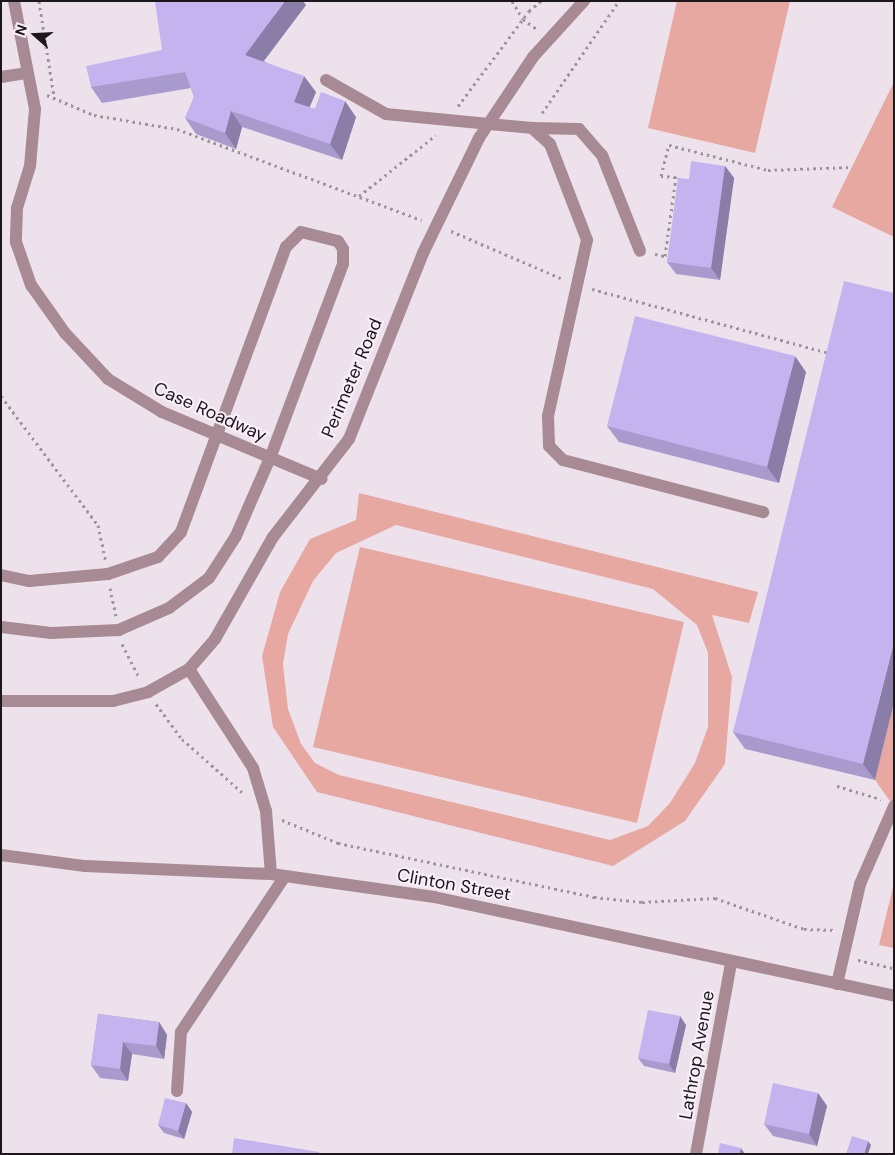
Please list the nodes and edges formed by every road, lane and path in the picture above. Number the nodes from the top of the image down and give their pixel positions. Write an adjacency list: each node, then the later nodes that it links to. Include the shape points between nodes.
1 (14, 1): 7 (street, Case Roadway)
2 (39, 1): 11 (path)
3 (512, 1): 6 (path)
4 (584, 1): 12 (street, Perimeter Road, via 533,57)
5 (619, 1): 13 (path)
6 (523, 19)
7 (26, 73): 8 (street); 10 (street, Case Roadway)
8 (1, 77)
9 (326, 80): 12 (street, via 386,114)
10 (29, 87): 11 (path); 20 (street, Case Roadway, via 35,109 31,157 17,208 16,242 31,285 65,333 108,379 162,412)
11 (54, 98): 15 (path, via 94,116 177,129)
12 (488, 121): 13 (street); 15 (street, Perimeter Road)
13 (532, 128): 16 (street, via 579,129 602,155); 17 (street, via 550,144 587,240)
14 (852, 167): 16 (path, via 768,170 669,145 661,176 676,177 665,256)
15 (437, 225): 17 (path); 22 (street, Perimeter Road, via 349,439)
16 (640, 251)
17 (577, 284): 18 (path); 23 (street, via 548,416 549,446 563,460)
18 (841, 356)
19 (1, 396): 24 (path, via 98,524)
20 (220, 436): 21 (street, Case Roadway); 21 (street, via 286,246 301,232 338,241 344,249 342,264); 24 (street, via 182,532 158,557)
21 (270, 458): 22 (street, Case Roadway); 27 (street, via 236,536 210,578 169,608)
22 (321, 479): 28 (street, Perimeter Road, via 273,537 215,639)
23 (763, 512)
24 (108, 574): 25 (street, via 29,581); 27 (path)
25 (1, 575)
26 (1, 627): 27 (street, via 51,633)
27 (119, 630): 29 (path, via 124,654)
28 (189, 669): 29 (street, Perimeter Road); 33 (street, via 253,768)
29 (148, 692): 30 (street, Perimeter Road, via 113,701); 33 (path, via 182,739)
30 (1, 701)
31 (837, 786): 32 (path)
32 (889, 803): 37 (street, via 860,884)
33 (266, 811): 35 (street); 37 (path, via 338,843 594,897 642,902 715,898 804,929)
34 (1, 855): 35 (street, Clinton Street, via 85,866)
35 (271, 874): 36 (street, Clinton Street)
36 (285, 876): 39 (street, Clinton Street, via 574,924); 43 (street, via 181,1032)
37 (849, 931): 38 (street)
38 (843, 957): 40 (path); 41 (street)
39 (731, 963): 41 (street, Clinton Street); 44 (street, Lathrop Avenue)
40 (894, 968)
41 (837, 984): 42 (street, Clinton Street)
42 (894, 996)
43 (177, 1091)
44 (696, 1154)

